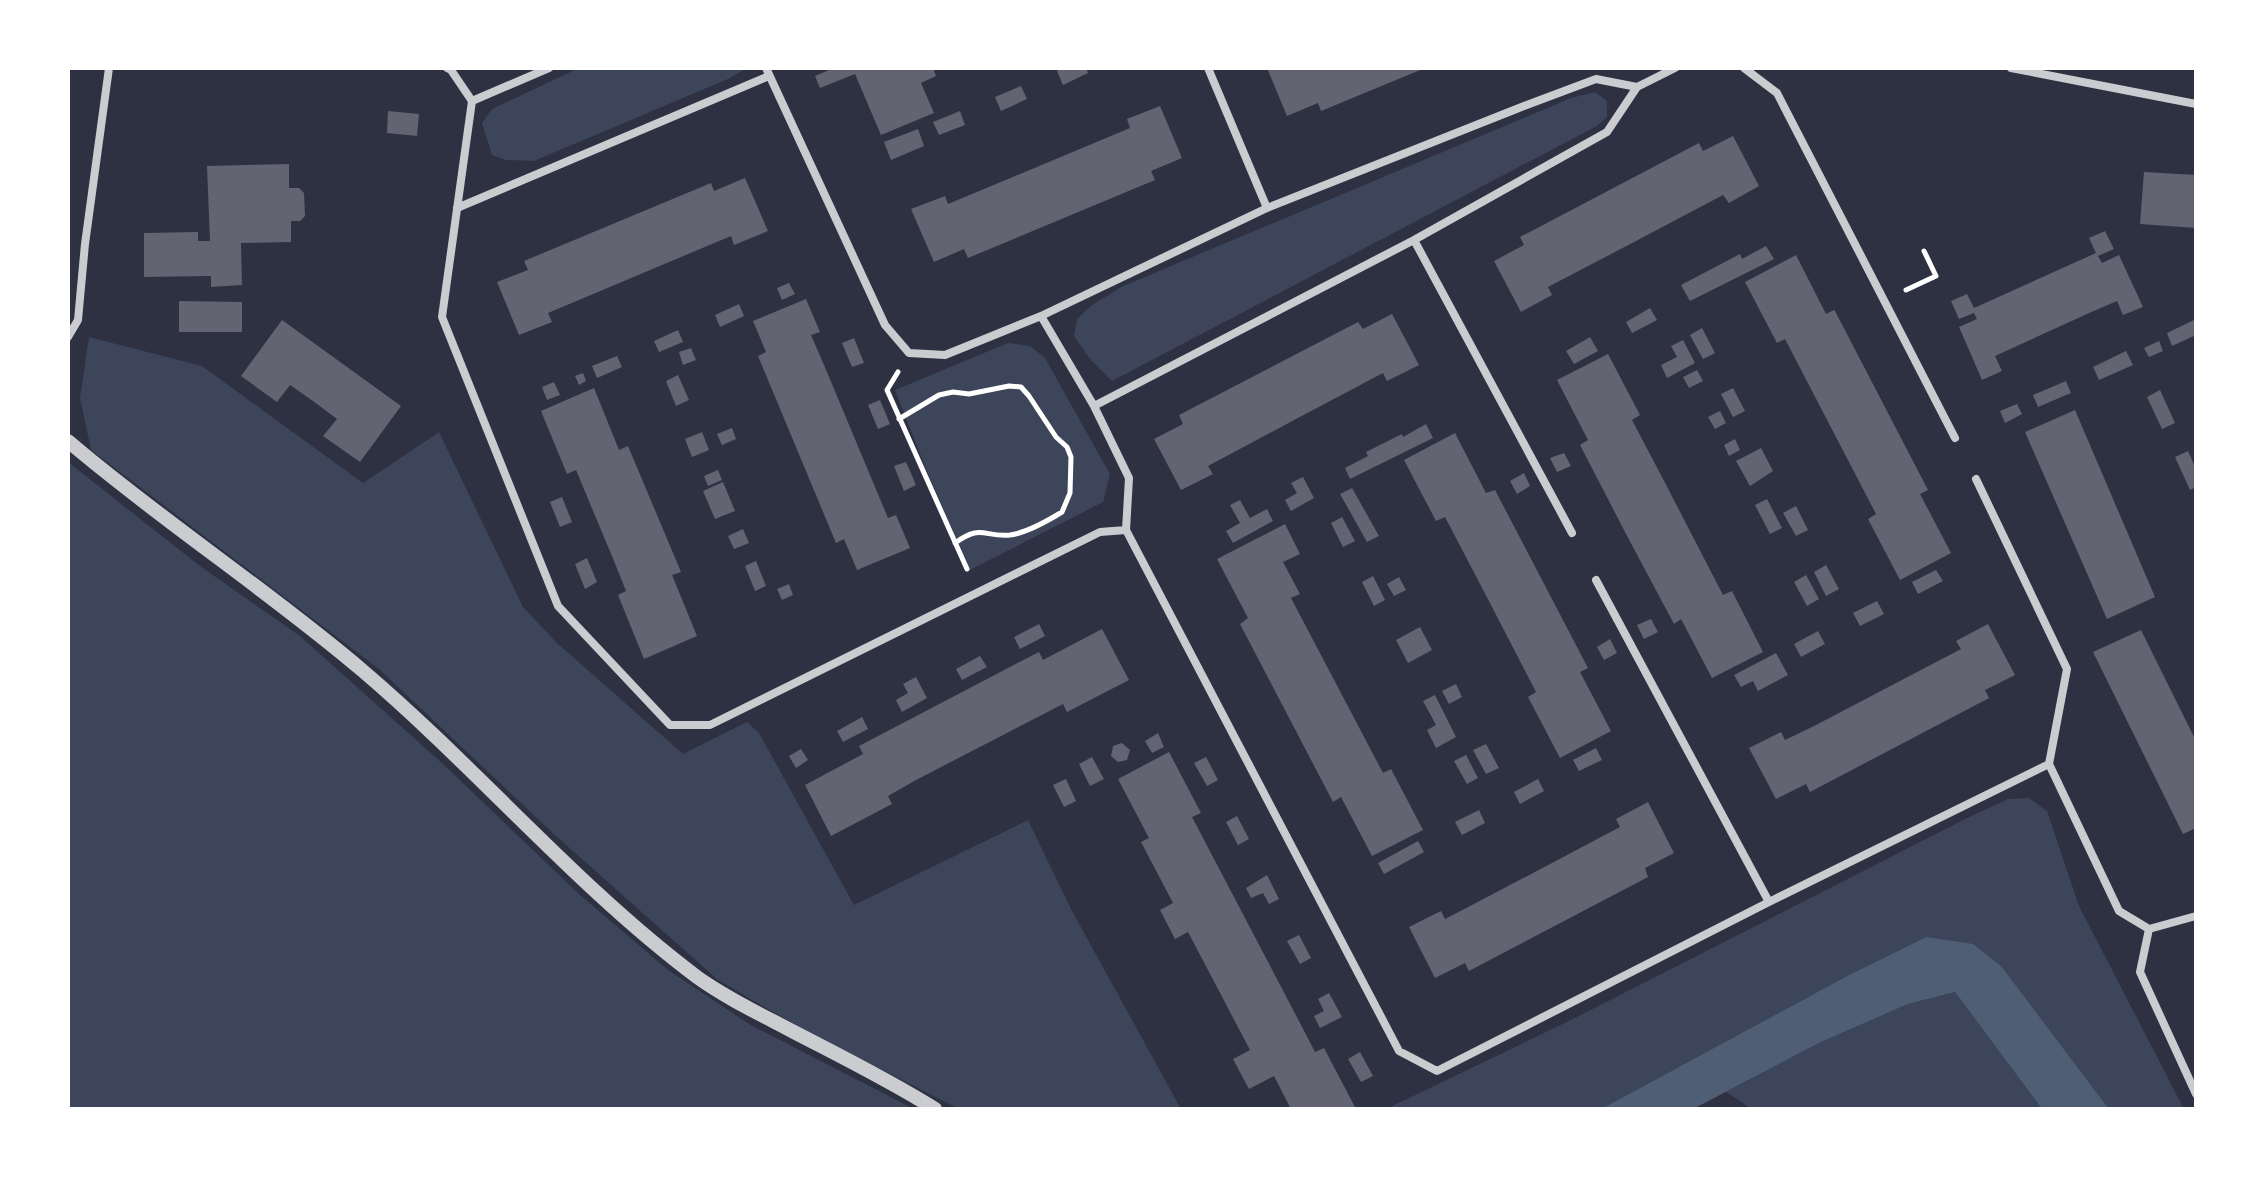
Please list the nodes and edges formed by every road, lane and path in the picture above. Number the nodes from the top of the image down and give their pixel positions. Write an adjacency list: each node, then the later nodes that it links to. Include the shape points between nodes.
1 (109, 68): 18 (street, via 78,320)
2 (447, 68): 10 (street)
3 (549, 68): 10 (street)
4 (1208, 68): 13 (street)
5 (1675, 68): 9 (street)
6 (1744, 68): 16 (street, via 1777,93)
7 (2011, 68): 11 (street)
8 (768, 72): 12 (street); 19 (street, via 885,325)
9 (1637, 87): 13 (street, via 1596,79); 14 (street, via 1607,132)
10 (472, 101): 12 (street)
11 (2196, 104)
12 (457, 208): 29 (street, via 442,317 558,606 670,725 710,725)
13 (1267, 208): 17 (street)
14 (1414, 240): 20 (street); 26 (street)
15 (1924, 251): 16 (path, via 1936,276)
16 (1884, 300): 22 (street)
17 (1041, 316): 19 (street, via 945,355); 20 (street)
18 (68, 337)
19 (909, 353): 21 (path, via 887,390)
20 (1094, 406): 25 (street, via 1129,478)
21 (899, 419): 27 (path); 27 (path, via 939,395 1021,387 1067,447 1070,493 1062,512 1012,535 979,531)
22 (1955, 438)
23 (68, 441): 35 (street, via 364,672 590,886 698,978)
24 (1976, 479): 30 (street, via 2067,669)
25 (1126, 530): 29 (street, via 1100,532); 31 (street, via 1399,1051 1437,1071)
26 (1572, 533)
27 (955, 543): 29 (path)
28 (1596, 580): 31 (street)
29 (977, 592)
30 (2049, 764): 31 (street); 33 (street, via 2119,911)
31 (1769, 902)
32 (2196, 916): 33 (street)
33 (2149, 929): 34 (street, via 2140,972)
34 (2196, 1094)
35 (935, 1109)

